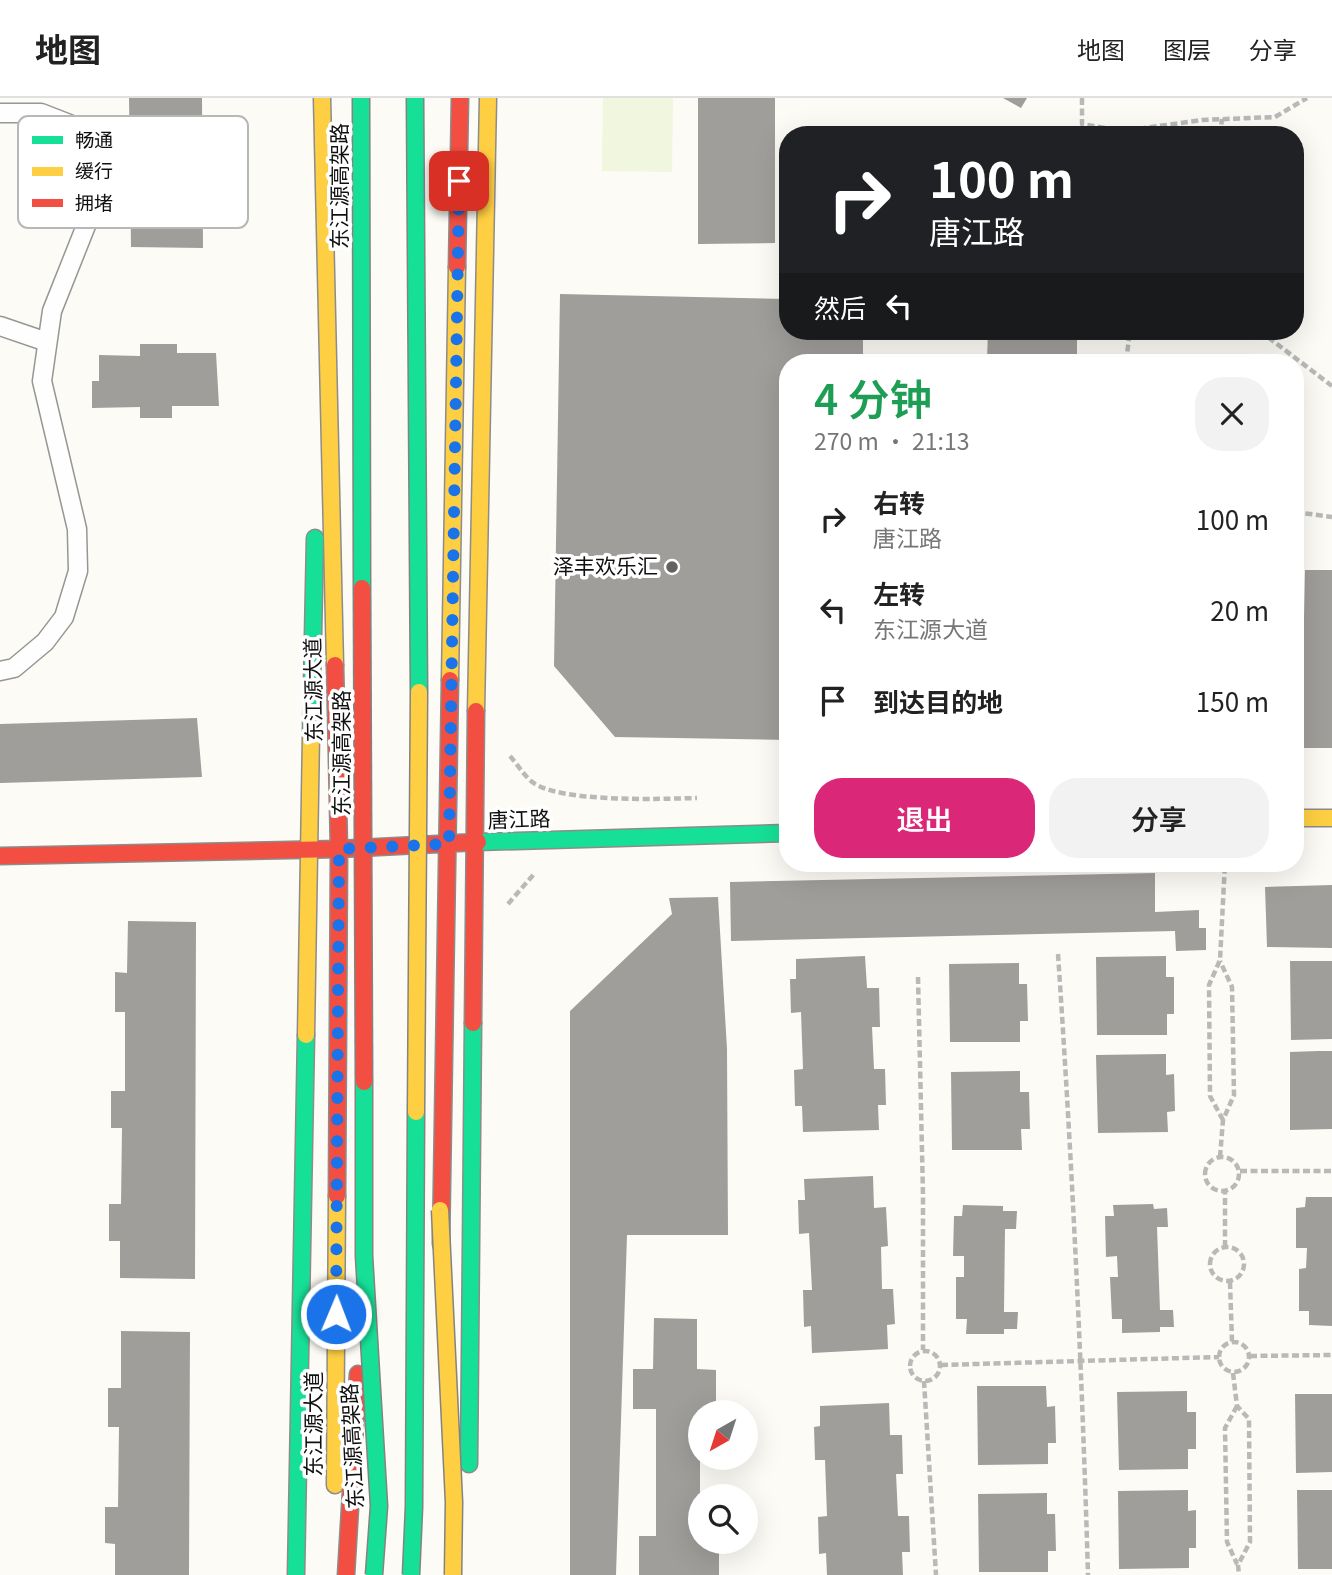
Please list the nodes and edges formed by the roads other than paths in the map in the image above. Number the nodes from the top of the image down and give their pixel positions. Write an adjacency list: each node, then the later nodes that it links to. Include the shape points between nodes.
1 (321, 98): 18 (main road); 19 (main road, 东江源大道)
2 (361, 98): 21 (main road, 东江源高架路, bridge)
3 (415, 98): 12 (main road, bridge)
4 (460, 98): 17 (main road)
5 (488, 98): 16 (main road)
6 (0, 113): 7 (lane)
7 (49, 116)
8 (85, 228): 10 (lane, via 52,311)
9 (0, 326): 10 (lane)
10 (47, 342): 11 (lane, via 42,381 76,529 78,571 64,617 45,642 14,668)
11 (0, 671)
12 (419, 712): 27 (main road, bridge); 28 (main road, bridge, via 454,1502)
13 (1304, 818): 14 (main road)
14 (1332, 818)
15 (779, 833): 16 (main road, 唐江路)
16 (474, 842): 17 (main road, 唐江路); 29 (main road)
17 (449, 844): 19 (main road, 唐江路); 22 (main road)
18 (311, 849): 19 (main road, 唐江路); 20 (main road, 唐江路); 23 (main road)
19 (339, 849): 24 (main road, 东江源大道, via 335,1491)
20 (0, 856)
21 (364, 1256): 25 (main road, bridge); 26 (main road, 东江源高架路, bridge, via 379,1506)
22 (437, 1478)
23 (296, 1575)
24 (330, 1575)
25 (346, 1575)
26 (374, 1575)
27 (411, 1575)
28 (453, 1575)
29 (467, 1575)

